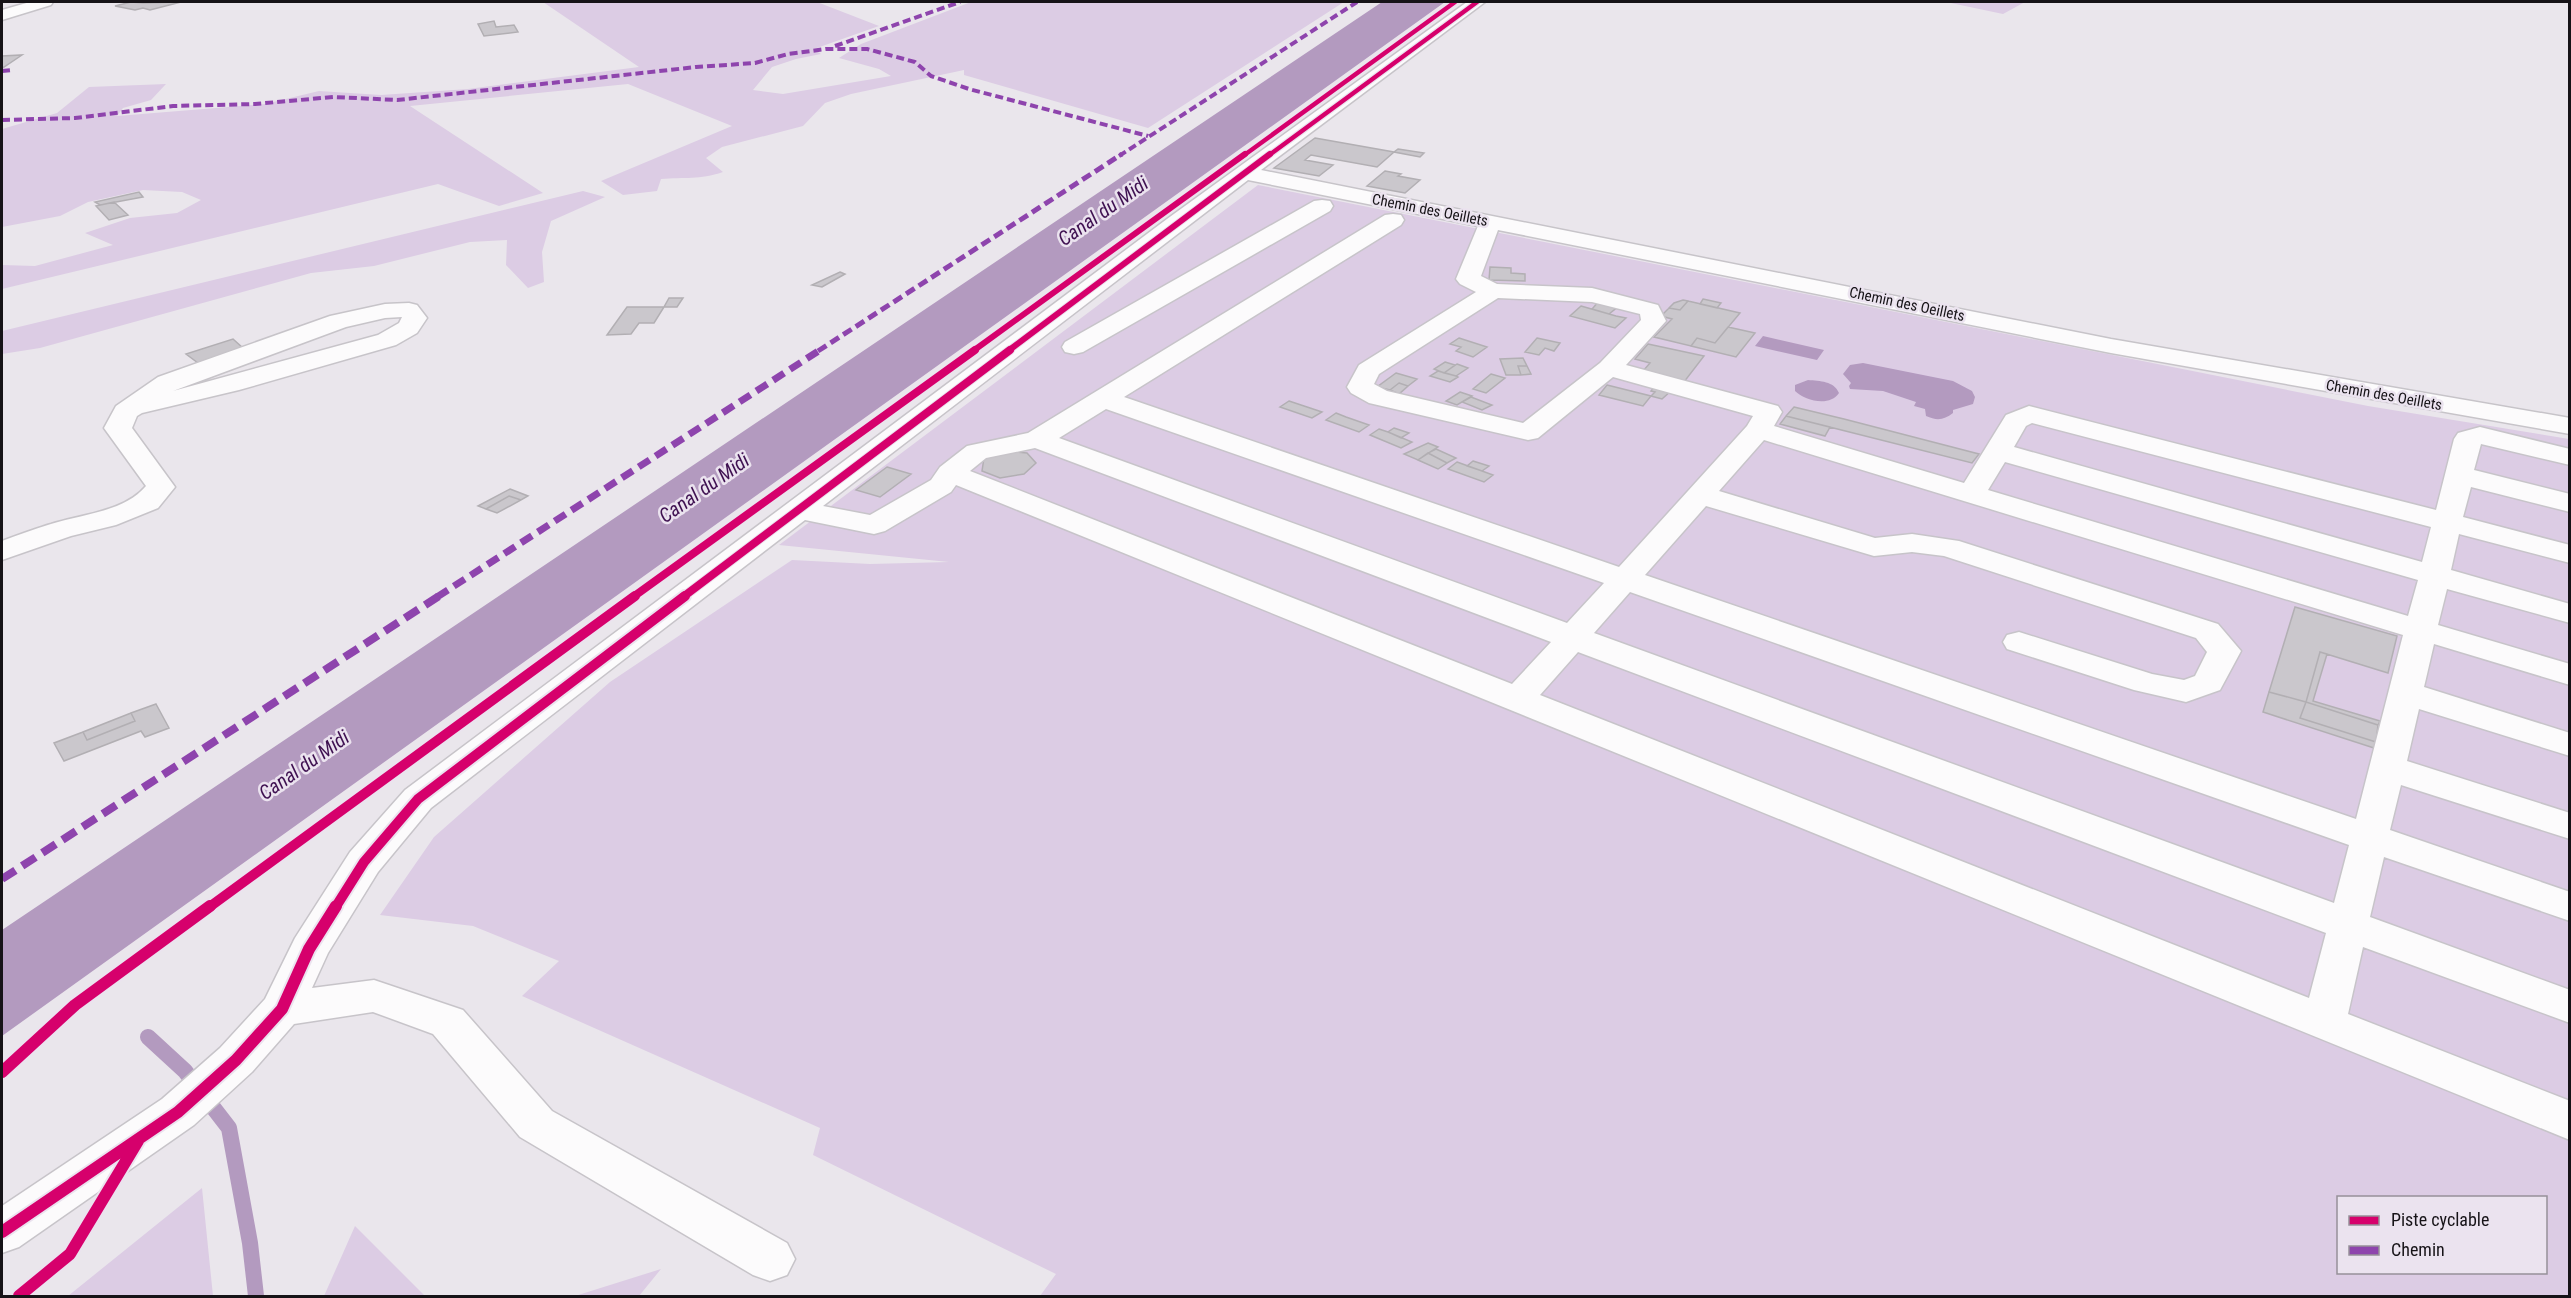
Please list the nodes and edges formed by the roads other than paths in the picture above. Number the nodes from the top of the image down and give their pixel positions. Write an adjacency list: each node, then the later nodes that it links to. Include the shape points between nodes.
1 (45, 2): 3 (street)
2 (1477, 2): 4 (street)
3 (2, 15)
4 (1245, 173): 7 (street, Chemin des Oeillets); 25 (street)
5 (1322, 206): 8 (street)
6 (1393, 220): 9 (street)
7 (1490, 222): 10 (street, via 1468,279); 15 (street, Chemin des Oeillets, via 2111,346)
8 (1288, 242): 9 (street); 11 (street)
9 (1335, 257): 13 (street)
10 (1493, 291): 12 (street, via 1571,292 1650,310 1654,321); 12 (street, via 1368,370 1360,387 1378,397 1528,432)
11 (1074, 347)
12 (1609, 368): 16 (street, via 1769,412)
13 (1104, 399): 17 (street); 30 (street)
14 (134, 406): 14 (street, via 167,383 339,321 409,310 415,318 408,328 387,340 178,399); 27 (street, via 125,412 118,428 161,487 148,502)
15 (2570, 426)
16 (1758, 430): 22 (street); 23 (street)
17 (1037, 439): 20 (street, via 977,452); 33 (street)
18 (1998, 451): 23 (street); 26 (street, via 2016,421 2029,414); 29 (street)
19 (2570, 457): 21 (street, via 2480,435 2468,439)
20 (950, 474): 25 (street, via 941,486 874,525); 37 (street)
21 (2459, 475): 24 (street); 26 (street)
22 (1700, 495): 30 (street); 34 (street, via 1874,548 1912,543 1948,547 2207,631 2224,651 2208,683 2186,691 2146,683)
23 (1971, 495): 32 (street)
24 (2570, 503)
25 (799, 510): 45 (street, via 418,799 364,862 309,949)
26 (2448, 522): 28 (street); 29 (street)
27 (2, 551)
28 (2570, 554)
29 (2434, 576): 31 (street); 32 (street)
30 (1625, 579): 33 (street); 41 (street)
31 (2570, 614)
32 (2421, 631): 35 (street); 36 (street)
33 (1572, 637): 37 (street); 43 (street)
34 (2019, 642)
35 (2570, 675)
36 (2406, 693): 38 (street); 39 (street)
37 (1517, 700): 46 (street)
38 (2570, 745)
39 (2388, 768): 40 (street); 41 (street)
40 (2570, 826)
41 (2371, 837): 42 (street); 43 (street)
42 (2570, 906)
43 (2347, 925): 44 (street); 46 (street)
44 (2570, 1007)
45 (282, 1009): 48 (street, via 236,1060 178,1112); 49 (street, via 374,996 448,1023 536,1124)
46 (2324, 1023): 47 (street)
47 (2570, 1121)
48 (2, 1232)
49 (770, 1259)

